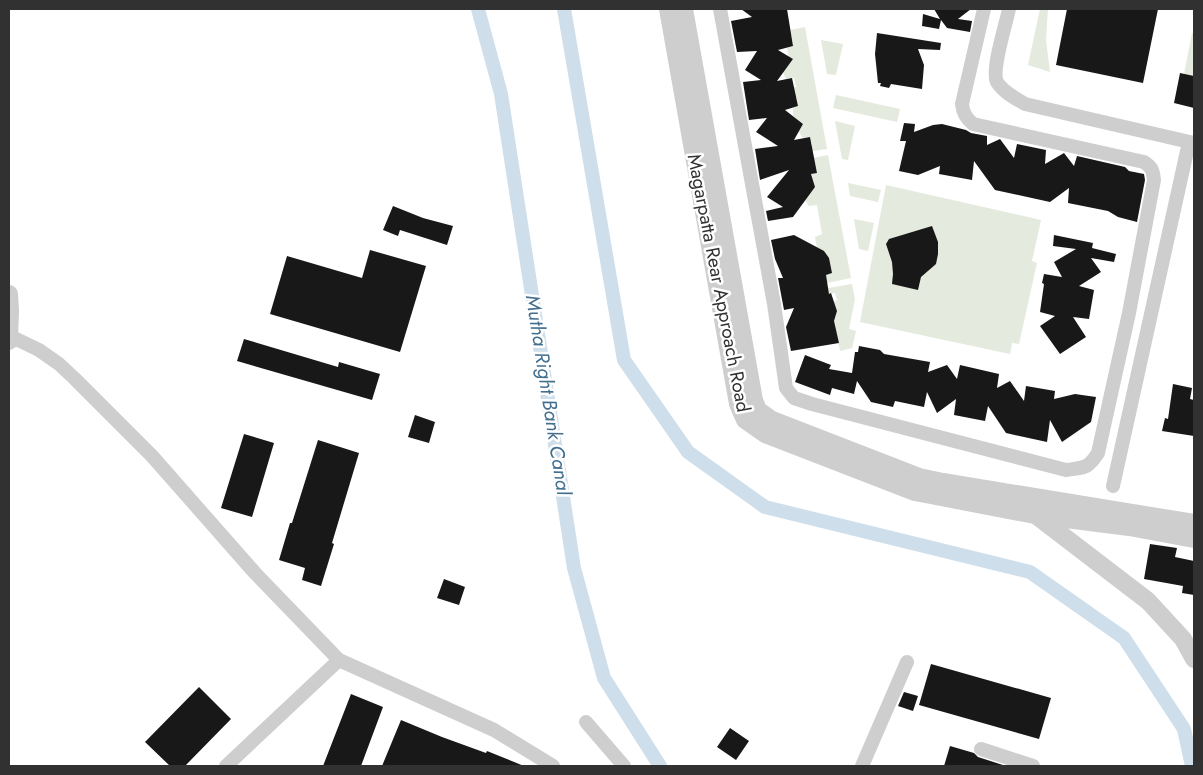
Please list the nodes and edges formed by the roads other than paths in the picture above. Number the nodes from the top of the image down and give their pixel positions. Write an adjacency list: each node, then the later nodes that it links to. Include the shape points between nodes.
1 (668, 9): 13 (street, Magarpatta Rear Approach Road, via 738,404 744,420 765,434 915,492)
2 (684, 9): 12 (street, Magarpatta Rear Approach Road, via 758,410 772,420 919,477)
3 (720, 9): 8 (street, via 774,304 786,388 794,398 1066,470 1082,468 1090,464 1098,453)
4 (984, 9): 8 (street, via 962,104 967,119 973,124 1144,162 1153,172)
5 (1009, 9): 6 (street, via 995,72 998,82 1009,95 1025,104)
6 (1192, 143): 9 (street)
7 (9, 294): 10 (street)
8 (1129, 313): 9 (street)
9 (1152, 318): 11 (street)
10 (9, 338): 17 (street, via 39,350 74,378 152,456)
11 (1113, 486)
12 (1020, 494): 13 (street); 14 (street, Magarpatta Rear Approach Road)
13 (1035, 515): 15 (street, Magarpatta Rear Approach Road, via 1129,527); 16 (street, via 1148,601 1183,639)
14 (1194, 523)
15 (1194, 540)
16 (1194, 659)
17 (338, 660): 21 (street); 22 (street, via 494,730)
18 (907, 662): 24 (street)
19 (586, 722): 23 (street)
20 (981, 749): 25 (street)
21 (226, 766)
22 (553, 766)
23 (624, 766)
24 (864, 766)
25 (1033, 766)

